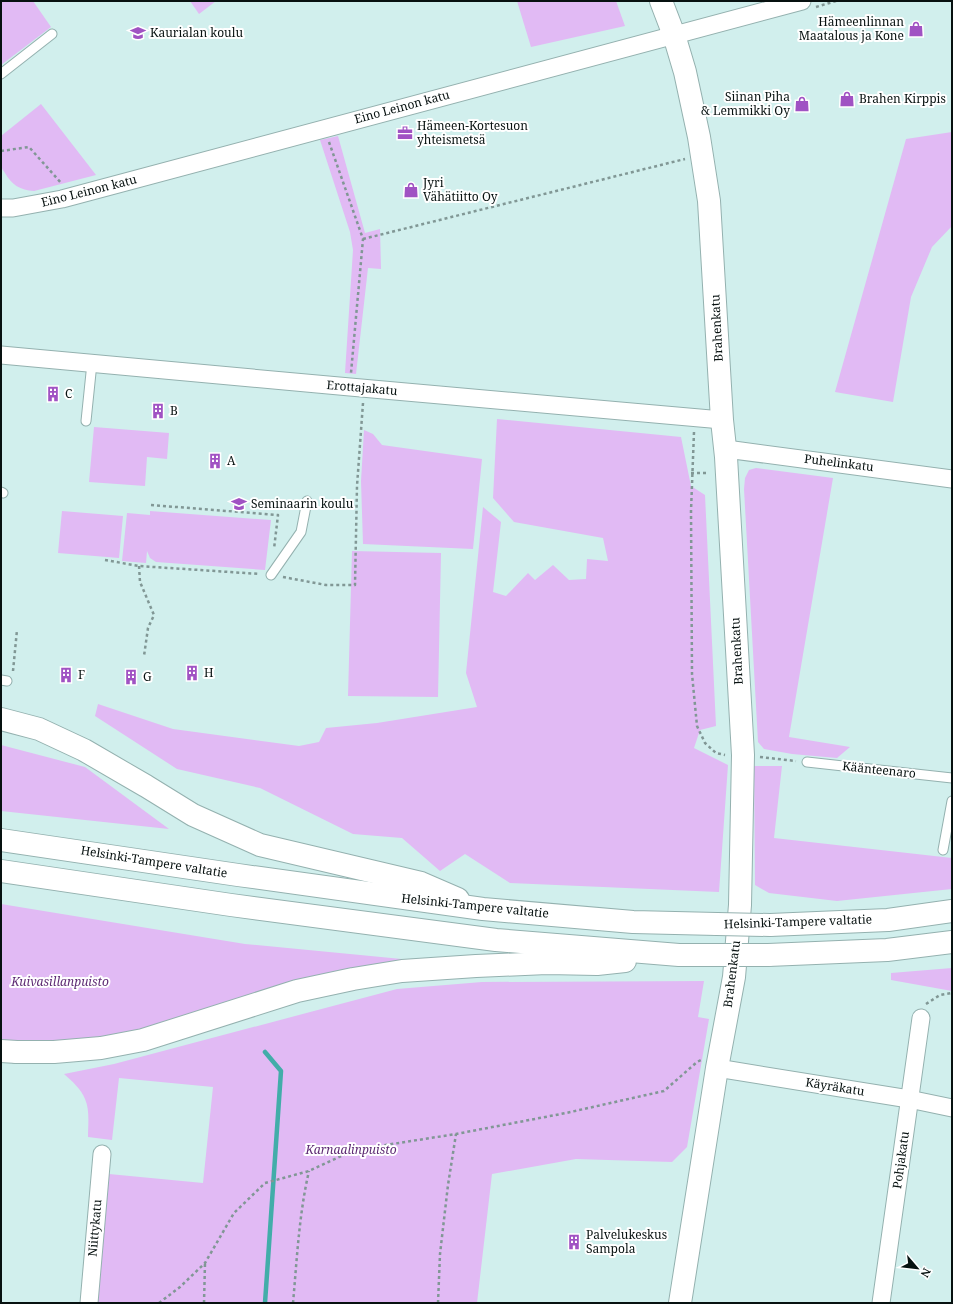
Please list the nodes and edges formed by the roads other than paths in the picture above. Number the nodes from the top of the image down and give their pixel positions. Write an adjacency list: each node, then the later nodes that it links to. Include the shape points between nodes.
1 (661, 1): 4 (main road, Brahenkatu)
2 (802, 1): 4 (street, Eino Leinon katu)
3 (52, 34): 5 (lane)
4 (674, 35): 6 (street, Eino Leinon katu, via 62,199); 9 (main road, Brahenkatu, via 697,130 709,201)
5 (1, 74)
6 (1, 208)
7 (1, 355): 8 (street, Erottajakatu)
8 (92, 363): 9 (street, Erottajakatu); 10 (lane)
9 (722, 420): 11 (main road, Brahenkatu)
10 (86, 421)
11 (726, 449): 12 (street, Puhelinkatu); 28 (main road, Brahenkatu, via 740,905 734,977)
12 (952, 479)
13 (307, 501): 14 (lane, via 300,532)
14 (271, 575)
15 (1, 719): 22 (main road, via 39,729 84,750 193,815 260,845 421,883)
16 (807, 762): 17 (lane, Käänteenaro)
17 (952, 778)
18 (952, 801): 20 (lane)
19 (1, 843): 22 (main road, Helsinki-Tampere valtatie)
20 (943, 850)
21 (1, 871): 25 (main road, via 398,928 496,940)
22 (483, 909): 23 (main road, Helsinki-Tampere valtatie, bridge, via 633,922 770,925 888,920)
23 (952, 912)
24 (952, 942): 25 (main road, bridge, via 887,950 768,956)
25 (679, 955): 27 (main road, via 597,964 547,963 402,971 297,991 144,1040 101,1048 54,1052)
26 (921, 1018): 29 (street, Pohjakatu)
27 (9, 1051)
28 (710, 1064): 29 (street, Käyräkatu); 33 (main road, Brahenkatu)
29 (909, 1099): 30 (street, Käyräkatu); 34 (street, Pohjakatu)
30 (952, 1108)
31 (102, 1154): 32 (street, Niittykatu)
32 (89, 1303)
33 (680, 1303)
34 (881, 1303)

